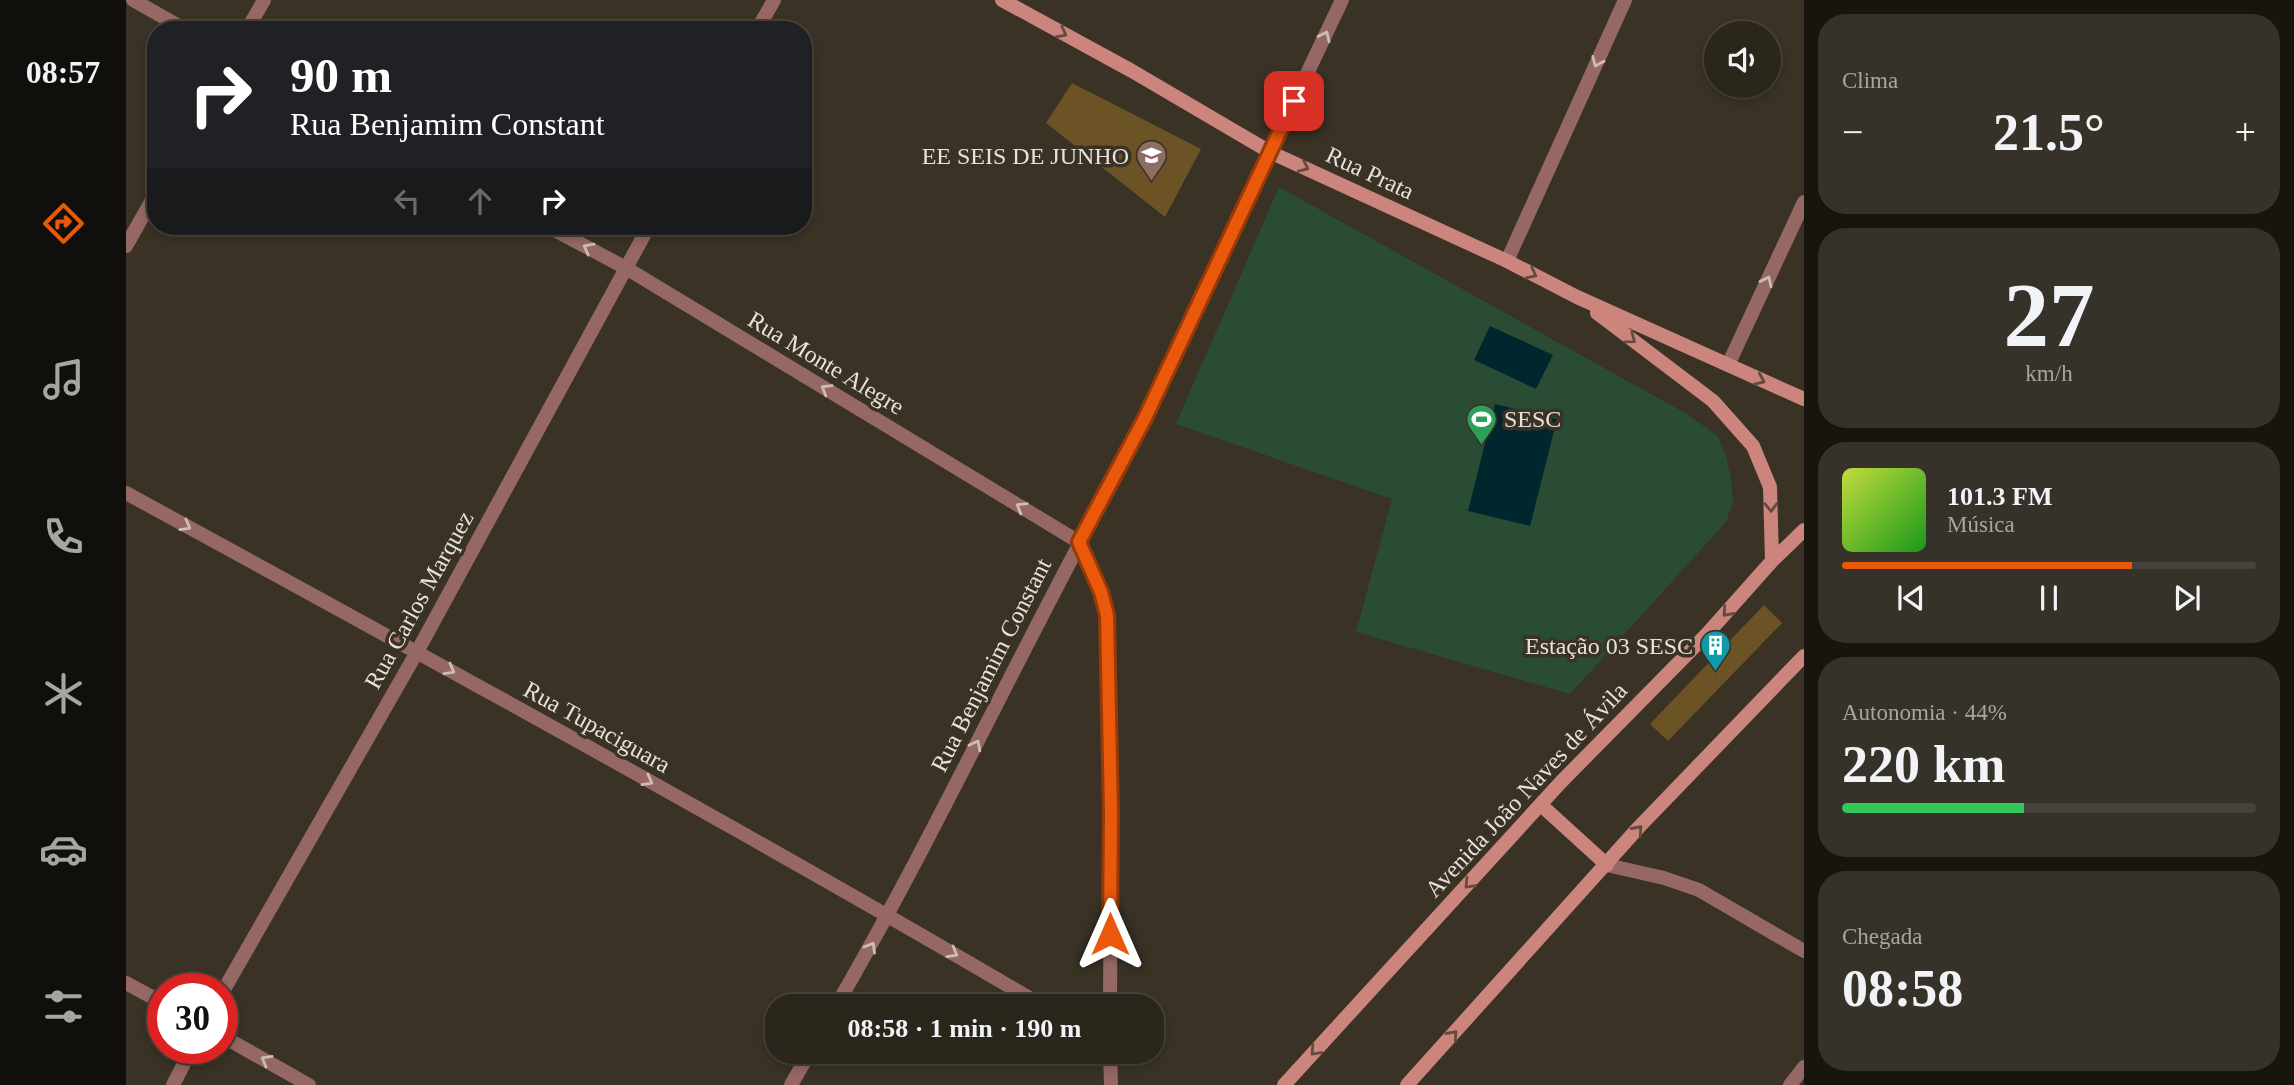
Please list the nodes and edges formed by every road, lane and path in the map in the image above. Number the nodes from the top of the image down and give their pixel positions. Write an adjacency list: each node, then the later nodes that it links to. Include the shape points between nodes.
1 (133, 0): 7 (street)
2 (264, 0): 8 (street)
3 (774, 0): 9 (street)
4 (1002, 0): 10 (main road, Rua Prata, one-way to 10)
5 (1342, 0): 10 (street, Rua Benjamim Constant, one-way to 5)
6 (1625, 0): 16 (street, one-way to 16)
7 (170, 21)
8 (252, 21)
9 (762, 21)
10 (1270, 152): 16 (main road, Rua Prata, one-way to 16); 23 (street, Rua Benjamim Constant, via 1145,418)
11 (1804, 202): 19 (street, one-way to 11)
12 (147, 209): 15 (street)
13 (564, 235): 17 (street, Rua Monte Alegre, one-way to 13)
14 (644, 235): 17 (street, Rua Carlos Marquez)
15 (126, 246)
16 (1507, 261): 18 (main road, Rua Prata, one-way to 18)
17 (625, 268): 23 (street, Rua Monte Alegre, one-way to 17); 25 (street, Rua Carlos Marquez)
18 (1577, 297): 19 (main road, Rua Prata); 24 (main road, Rua Prata, one-way to 24, via 1713,401 1753,446 1770,487)
19 (1728, 365): 20 (main road, Rua Prata, one-way to 20)
20 (1804, 400)
21 (126, 493): 25 (street, Rua Tupaciguara, one-way to 25)
22 (1804, 530): 24 (main road, Avenida João Naves de Ávila)
23 (1079, 542): 29 (street, Rua Benjamim Constant, one-way to 23); 36 (street, via 1107,615)
24 (1772, 561): 27 (main road, Avenida João Naves de Ávila, one-way to 27)
25 (417, 652): 29 (street, Rua Tupaciguara, one-way to 29); 31 (street, Rua Carlos Marquez)
26 (1804, 656): 28 (main road, one-way to 26)
27 (1541, 805): 28 (main road); 46 (main road, Avenida João Naves de Ávila, one-way to 46)
28 (1607, 865): 30 (street, via 1699,890); 47 (main road, one-way to 28)
29 (889, 916): 34 (street, Rua Benjamim Constant, one-way to 29); 35 (street, Rua Tupaciguara, one-way to 35)
30 (1804, 951)
31 (233, 973)
32 (126, 983): 33 (street)
33 (147, 994)
34 (843, 994)
35 (1022, 994)
36 (1110, 994)
37 (238, 1045): 43 (street, one-way to 37)
38 (184, 1064): 42 (street)
39 (803, 1064): 44 (street)
40 (1110, 1064): 45 (street)
41 (1804, 1068): 48 (street)
42 (173, 1085)
43 (309, 1085)
44 (791, 1085)
45 (1111, 1085)
46 (1284, 1085)
47 (1406, 1085)
48 (1790, 1085)

